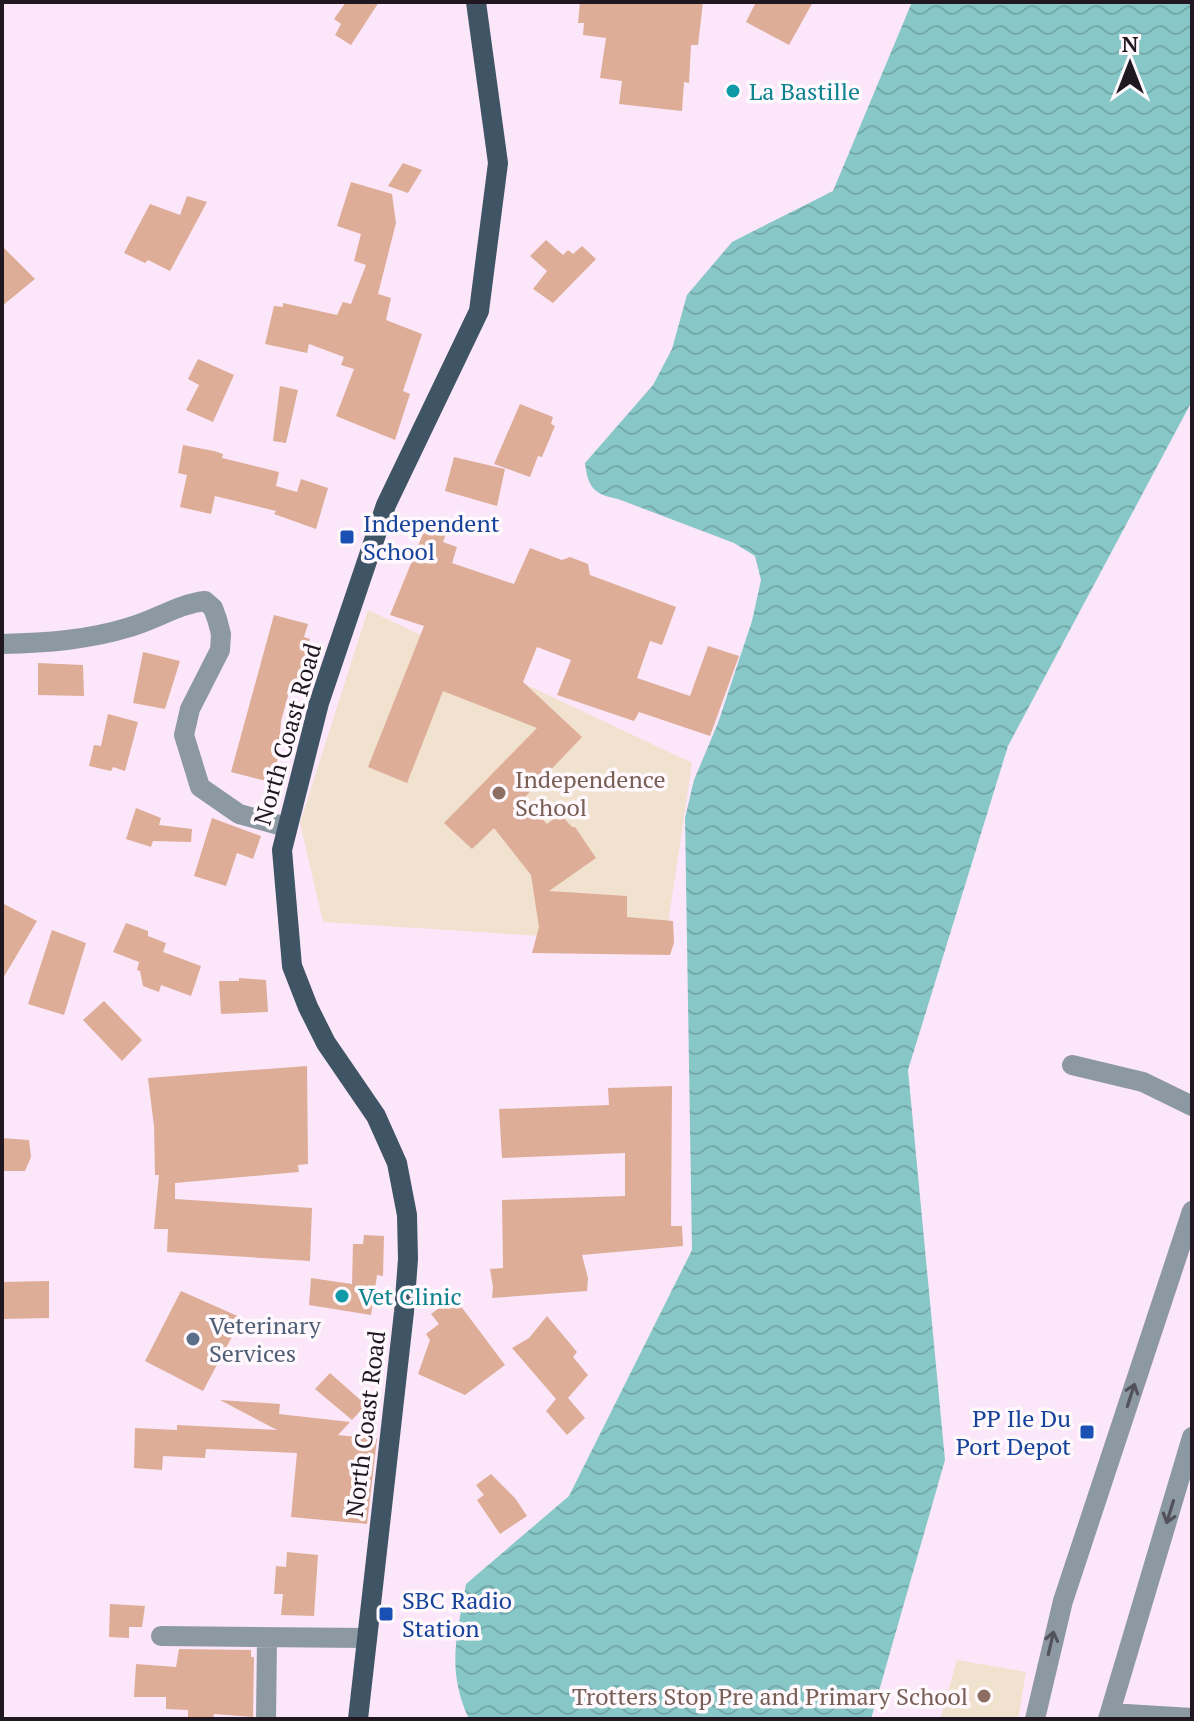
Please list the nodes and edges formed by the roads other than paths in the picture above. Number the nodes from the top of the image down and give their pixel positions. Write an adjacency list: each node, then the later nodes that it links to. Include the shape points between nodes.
1 (476, 2): 3 (main road, North Coast Road, via 498,163 479,311 386,505 319,703)
2 (2, 644): 3 (street, via 72,641 205,601 217,619 220,650 190,709 184,735 200,787 239,814)
3 (286, 827): 9 (main road, North Coast Road, via 282,850 292,966 326,1043 376,1116 397,1163 407,1215 404,1312)
4 (1072, 1065): 5 (street, via 1143,1082)
5 (1192, 1106)
6 (1192, 1211): 15 (street, one-way to 6, via 1063,1601)
7 (1192, 1437): 11 (street, one-way to 11)
8 (161, 1636): 10 (street)
9 (367, 1638): 10 (street); 14 (main road, North Coast Road)
10 (267, 1639): 13 (street)
11 (1109, 1716): 12 (street)
12 (1192, 1718)
13 (266, 1719)
14 (358, 1719)
15 (1035, 1719)

